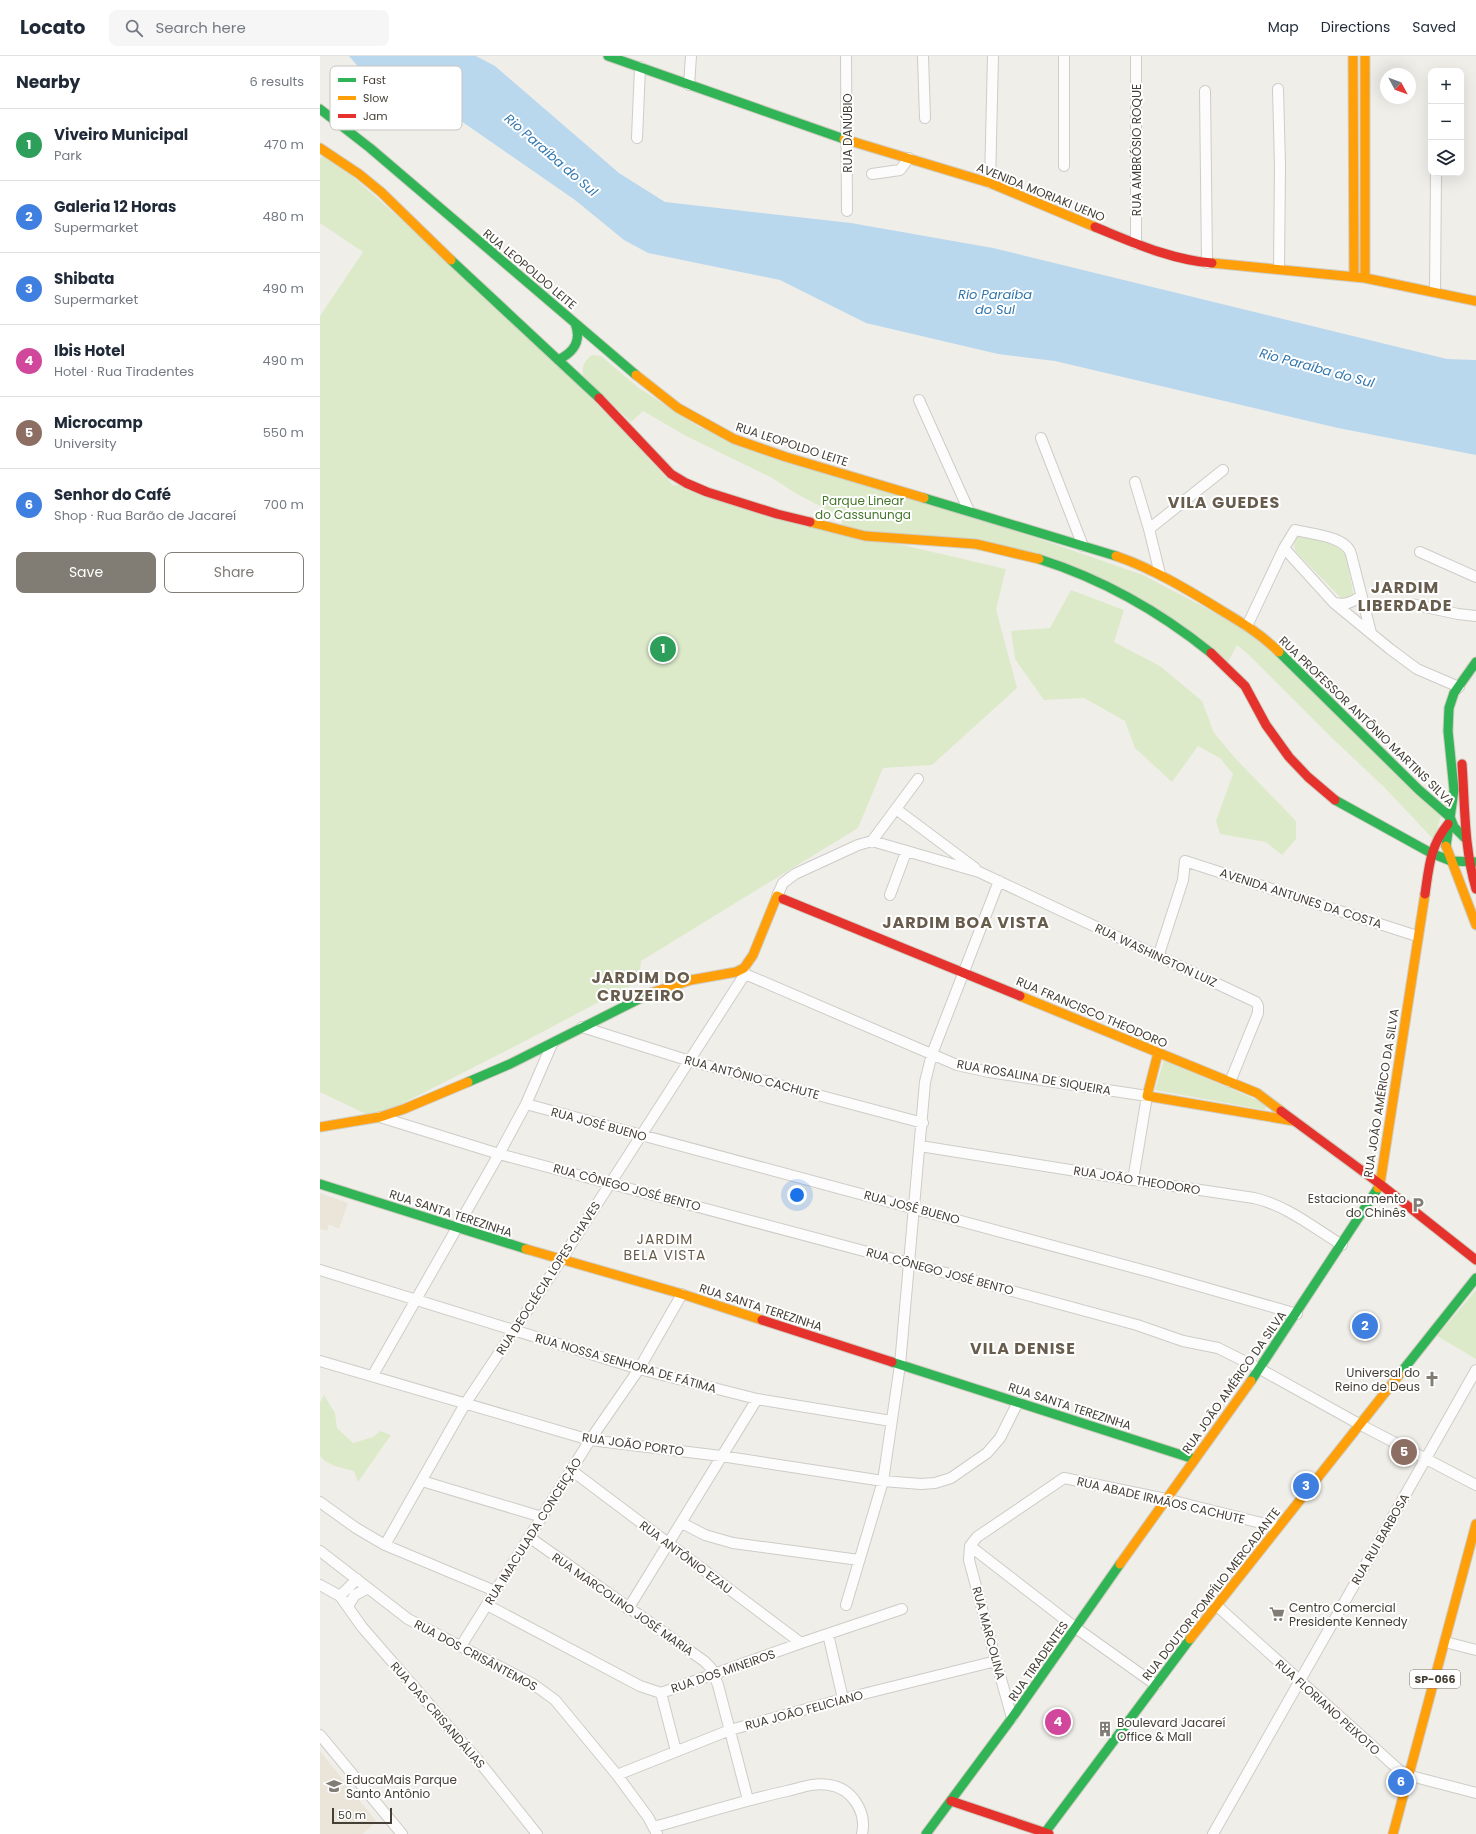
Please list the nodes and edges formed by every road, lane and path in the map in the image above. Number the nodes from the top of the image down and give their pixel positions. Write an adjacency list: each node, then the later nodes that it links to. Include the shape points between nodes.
1 (608, 56): 10 (main road, AVENIDA MORIAKI UENO)
2 (690, 56): 11 (street)
3 (846, 56): 19 (street, RUA DANÚBIO)
4 (923, 56): 16 (street)
5 (993, 56): 25 (street)
6 (1064, 56): 22 (street)
7 (1136, 56): 27 (street, RUA AMBRÓSIO ROQUE)
8 (1353, 56): 30 (main road)
9 (1365, 56): 31 (main road)
10 (640, 67): 11 (main road, AVENIDA MORIAKI UENO); 18 (street)
11 (689, 84): 19 (main road, AVENIDA MORIAKI UENO)
12 (1278, 89): 29 (street)
13 (1205, 91): 28 (street)
14 (320, 109): 15 (main road, RUA LEOPOLDO LEITE)
15 (330, 117)
16 (925, 118)
17 (347, 130): 34 (main road, RUA LEOPOLDO LEITE)
18 (637, 138)
19 (847, 140): 21 (main road, AVENIDA MORIAKI UENO); 26 (street, RUA DANÚBIO)
20 (321, 152): 37 (main road, via 381,192 481,290)
21 (909, 158): 23 (street, via 900,170); 25 (main road, AVENIDA MORIAKI UENO)
22 (1064, 166)
23 (872, 174)
24 (1436, 176): 32 (street)
25 (990, 183): 27 (main road, AVENIDA MORIAKI UENO)
26 (847, 211)
27 (1136, 244): 28 (main road, AVENIDA MORIAKI UENO, via 1175,257)
28 (1207, 263): 29 (main road, AVENIDA MORIAKI UENO)
29 (1279, 268): 30 (main road, AVENIDA MORIAKI UENO)
30 (1354, 276): 31 (main road, AVENIDA MORIAKI UENO)
31 (1365, 278): 32 (main road, AVENIDA MORIAKI UENO)
32 (1435, 292): 33 (main road, AVENIDA MORIAKI UENO)
33 (1476, 301)
34 (576, 323): 35 (main road, RUA LEOPOLDO LEITE); 36 (main road)
35 (591, 336): 36 (main road); 38 (main road); 43 (main road, RUA LEOPOLDO LEITE, via 678,408 734,439)
36 (579, 341): 37 (main road, via 568,354)
37 (558, 360): 38 (main road)
38 (566, 367): 65 (main road, via 626,425 671,474 697,488 847,533 1003,549 1067,569 1141,602 1191,637 1242,682 1251,694 1269,731 1312,782 1338,802)
39 (919, 400): 43 (street)
40 (1041, 438): 45 (street)
41 (1223, 470): 44 (street)
42 (1135, 482): 44 (street)
43 (969, 511): 45 (main road, RUA LEOPOLDO LEITE)
44 (1149, 529): 48 (street)
45 (1083, 546): 48 (main road, RUA LEOPOLDO LEITE)
46 (1284, 548): 50 (street, via 1295,530 1340,541 1348,546); 51 (street); 54 (street)
47 (1420, 552): 49 (street)
48 (1160, 574): 54 (main road, RUA LEOPOLDO LEITE)
49 (1476, 576)
50 (1361, 596): 51 (street, via 1351,603); 55 (street)
51 (1334, 603): 55 (street)
52 (1411, 604): 53 (street)
53 (1476, 616)
54 (1247, 626): 61 (main road, RUA PROFESSOR ANTÔNIO MARTINS SILVA, via 1275,648)
55 (1371, 634): 57 (street, via 1417,669)
56 (1476, 662): 57 (main road)
57 (1459, 687): 61 (main road, via 1452,699 1449,712 1448,733 1454,791)
58 (1462, 755): 62 (main road)
59 (918, 779): 60 (street)
60 (896, 809): 63 (street); 68 (street, RUA WASHINGTON LUIZ)
61 (1449, 821): 62 (main road, RUA PROFESSOR ANTÔNIO MARTINS SILVA); 65 (main road, RUA JOÃO AMÉRICO DA SILVA); 66 (main road, via 1446,848)
62 (1465, 838): 67 (main road)
63 (872, 841): 64 (street, RUA WASHINGTON LUIZ); 72 (street, via 795,874 783,883)
64 (906, 852): 68 (street, RUA WASHINGTON LUIZ); 71 (street)
65 (1431, 853): 66 (main road); 74 (main road, RUA JOÃO AMÉRICO DA SILVA)
66 (1451, 861): 67 (main road); 73 (main road)
67 (1472, 861): 70 (main road)
68 (979, 872): 69 (street, RUA WASHINGTON LUIZ)
69 (999, 881): 75 (street, RUA WASHINGTON LUIZ); 77 (street)
70 (1476, 886)
71 (890, 895)
72 (777, 896): 76 (main road); 77 (main road, RUA FRANCISCO THEODORO)
73 (1476, 925)
74 (1417, 936): 75 (street, AVENIDA ANTUNES DA COSTA, via 1185,861 1183,880); 96 (main road, RUA JOÃO AMÉRICO DA SILVA)
75 (1158, 957): 83 (street, RUA WASHINGTON LUIZ, via 1252,1000 1258,1006 1258,1013)
76 (744, 971): 78 (main road, via 692,980 650,993); 81 (street, RUA ROSALINA DE SIQUEIRA); 82 (street, RUA DEOCLÉCIA LOPES CHAVES)
77 (964, 972): 80 (main road, RUA FRANCISCO THEODORO); 81 (street)
78 (582, 1027): 79 (main road); 82 (street, RUA ANTÔNIO CACHUTE)
79 (552, 1044): 85 (street); 86 (main road, via 452,1090)
80 (1158, 1052): 83 (main road, RUA FRANCISCO THEODORO); 84 (main road)
81 (932, 1054): 84 (street, RUA ROSALINA DE SIQUEIRA, via 973,1069); 88 (street, via 925,1082)
82 (690, 1061): 88 (street, RUA ANTÔNIO CACHUTE); 90 (street, RUA DEOCLÉCIA LOPES CHAVES)
83 (1230, 1082): 87 (main road, RUA FRANCISCO THEODORO, via 1257,1093)
84 (1147, 1096): 87 (main road, RUA ROSALINA DE SIQUEIRA); 93 (street)
85 (526, 1104): 90 (street, RUA JOSÉ BUENO); 92 (street)
86 (380, 1117): 89 (main road); 92 (street, RUA CÔNEGO JOSÉ BENTO)
87 (1297, 1122): 96 (main road, RUA FRANCISCO THEODORO)
88 (923, 1123): 91 (street)
89 (320, 1127)
90 (641, 1135): 94 (street, RUA DEOCLÉCIA LOPES CHAVES); 97 (street, RUA JOSÉ BUENO)
91 (920, 1146): 93 (street, RUA JOÃO THEODORO); 97 (street)
92 (499, 1154): 94 (street, RUA CÔNEGO JOSÉ BENTO); 98 (street)
93 (1133, 1180): 99 (street, RUA JOÃO THEODORO, via 1267,1201)
94 (610, 1182): 100 (street, RUA DEOCLÉCIA LOPES CHAVES); 102 (street, RUA CÔNEGO JOSÉ BENTO)
95 (320, 1184): 98 (main road, RUA SANTA TEREZINHA)
96 (1380, 1184): 99 (main road, RUA JOÃO AMÉRICO DA SILVA); 101 (main road, RUA FRANCISCO THEODORO)
97 (914, 1208): 102 (street); 107 (street, RUA JOSÉ BUENO)
98 (457, 1228): 100 (main road, RUA SANTA TEREZINHA); 106 (street)
99 (1342, 1246): 107 (main road, RUA JOÃO AMÉRICO DA SILVA)
100 (561, 1260): 105 (main road, RUA SANTA TEREZINHA); 108 (street, RUA DEOCLÉCIA LOPES CHAVES)
101 (1476, 1260)
102 (910, 1263): 110 (street); 112 (street, RUA CÔNEGO JOSÉ BENTO, via 1137,1325 1183,1341 1218,1348)
103 (320, 1270): 106 (street, RUA NOSSA SENHORA DE FÁTIMA)
104 (1476, 1278): 119 (main road, RUA DOUTOR POMPÍLIO MERCADANTE)
105 (682, 1294): 110 (main road, RUA SANTA TEREZINHA); 111 (street, RUA IMACULADA CONCEIÇÃO)
106 (416, 1298): 108 (street, RUA NOSSA SENHORA DE FÁTIMA); 114 (street)
107 (1297, 1314): 112 (main road, RUA JOÃO AMÉRICO DA SILVA)
108 (514, 1331): 111 (street, RUA NOSSA SENHORA DE FÁTIMA); 117 (street, RUA DEOCLÉCIA LOPES CHAVES)
109 (320, 1361): 114 (street, RUA JOÃO PORTO)
110 (900, 1365): 116 (main road, RUA SANTA TEREZINHA); 118 (street)
111 (639, 1369): 115 (street, RUA NOSSA SENHORA DE FÁTIMA); 120 (street, RUA IMACULADA CONCEIÇÃO)
112 (1260, 1369): 119 (street, RUA CÔNEGO JOSÉ BENTO); 123 (main road, RUA JOÃO AMÉRICO DA SILVA)
113 (1476, 1370): 122 (street, RUA RUI BARBOSA)
114 (373, 1375): 117 (street, RUA JOÃO PORTO)
115 (757, 1399): 118 (street, RUA NOSSA SENHORA DE FÁTIMA); 121 (street)
116 (1018, 1402): 123 (main road, RUA SANTA TEREZINHA); 126 (street, RUA JOÃO PORTO, via 994,1446 951,1478 921,1484)
117 (466, 1404): 120 (street, RUA JOÃO PORTO); 125 (street, RUA DEOCLÉCIA LOPES CHAVES)
118 (890, 1421): 126 (street)
119 (1359, 1424): 122 (street, RUA CÔNEGO JOSÉ BENTO); 133 (main road, RUA DOUTOR POMPÍLIO MERCADANTE)
120 (590, 1440): 121 (street, RUA JOÃO PORTO); 124 (street, RUA IMACULADA CONCEIÇÃO)
121 (721, 1456): 126 (street, RUA JOÃO PORTO); 131 (street)
122 (1426, 1458): 127 (street, RUA CÔNEGO JOSÉ BENTO); 159 (street, RUA RUI BARBOSA)
123 (1194, 1459): 128 (main road, RUA JOÃO AMÉRICO DA SILVA)
124 (571, 1470): 130 (street, RUA IMACULADA CONCEIÇÃO); 135 (street, RUA ANTÔNIO EZAU)
125 (422, 1481): 130 (street); 136 (street, RUA DEOCLÉCIA LOPES CHAVES)
126 (883, 1481): 139 (street)
127 (1476, 1485)
128 (1166, 1499): 133 (street, RUA ABADE IRMÃOS CACHUTE); 137 (street, RUA ABADE IRMÃOS CACHUTE, via 1062,1478 977,1537); 151 (main road, RUA TIRADENTES)
129 (320, 1502): 136 (street)
130 (542, 1517): 134 (street, RUA IMACULADA CONCEIÇÃO)
131 (682, 1523): 135 (street); 139 (street, via 705,1535 733,1543)
132 (1476, 1524): 153 (main road, SP-066)
133 (1278, 1527): 148 (main road, RUA DOUTOR POMPÍLIO MERCADANTE)
134 (529, 1537): 143 (street, RUA IMACULADA CONCEIÇÃO); 149 (street, RUA MARCOLINO JOSÉ MARIA)
135 (669, 1544): 149 (street); 154 (street, RUA ANTÔNIO EZAU)
136 (385, 1545): 143 (street)
137 (970, 1546): 151 (street); 157 (street, RUA MARCOLINA, via 970,1560)
138 (320, 1551): 140 (street, RUA DOS CRISÂNTEMOS)
139 (859, 1560): 146 (street)
140 (357, 1579): 142 (street, RUA DOS CRISÂNTEMOS); 144 (street)
141 (320, 1585): 144 (street)
142 (368, 1588): 147 (street, via 355,1595); 155 (street, RUA DOS CRISÂNTEMOS, via 408,1619)
143 (495, 1591): 145 (street, RUA IMACULADA CONCEIÇÃO)
144 (340, 1596): 147 (street, RUA DAS CRISANDÁLIAS)
145 (487, 1605): 155 (street, RUA IMACULADA CONCEIÇÃO); 161 (street, RUA DOS MINEIROS, via 640,1686)
146 (846, 1605)
147 (348, 1606): 174 (street, RUA DAS CRISANDÁLIAS, via 362,1627 481,1764)
148 (1216, 1606): 159 (street, RUA FLORIANO PEIXOTO); 160 (main road, RUA DOUTOR POMPÍLIO MERCADANTE)
149 (628, 1609): 158 (street, RUA MARCOLINO JOSÉ MARIA, via 704,1661)
150 (902, 1609): 152 (street, RUA DOS MINEIROS)
151 (1076, 1628): 160 (street); 163 (main road, RUA TIRADENTES)
152 (828, 1634): 154 (street, RUA DOS MINEIROS); 162 (street)
153 (1446, 1642): 156 (street); 168 (main road, SP-066)
154 (801, 1643): 158 (street, RUA DOS MINEIROS)
155 (461, 1646): 167 (street, RUA DOS CRISÂNTEMOS, via 533,1684 555,1700)
156 (1476, 1650)
157 (996, 1661): 162 (street, RUA JOÃO FELICIANO); 163 (street, RUA MARCOLINA)
158 (714, 1674): 161 (street, RUA DOS MINEIROS); 164 (street)
159 (1299, 1681): 168 (street, RUA FLORIANO PEIXOTO); 178 (street, RUA RUI BARBOSA)
160 (1156, 1685): 177 (main road, RUA DOUTOR POMPÍLIO MERCADANTE)
161 (661, 1692): 166 (street)
162 (843, 1699): 164 (street, RUA JOÃO FELICIANO)
163 (1012, 1718): 171 (main road, RUA TIRADENTES)
164 (730, 1730): 166 (street, RUA JOÃO FELICIANO); 170 (street)
165 (320, 1735): 173 (street)
166 (676, 1751): 167 (street, RUA JOÃO FELICIANO)
167 (617, 1775): 172 (street, RUA DOS CRISÂNTEMOS)
168 (1407, 1775): 169 (street, RUA FLORIANO PEIXOTO); 179 (main road, SP-066)
169 (1476, 1793)
170 (748, 1800): 172 (street); 175 (street, via 806,1787 829,1785 847,1792 856,1803 864,1825)
171 (951, 1801): 176 (main road, RUA TIRADENTES); 177 (main road)
172 (655, 1830)
173 (402, 1834)
174 (537, 1834)
175 (862, 1834)
176 (926, 1834)
177 (1045, 1834)
178 (1213, 1834)
179 (1393, 1834)

